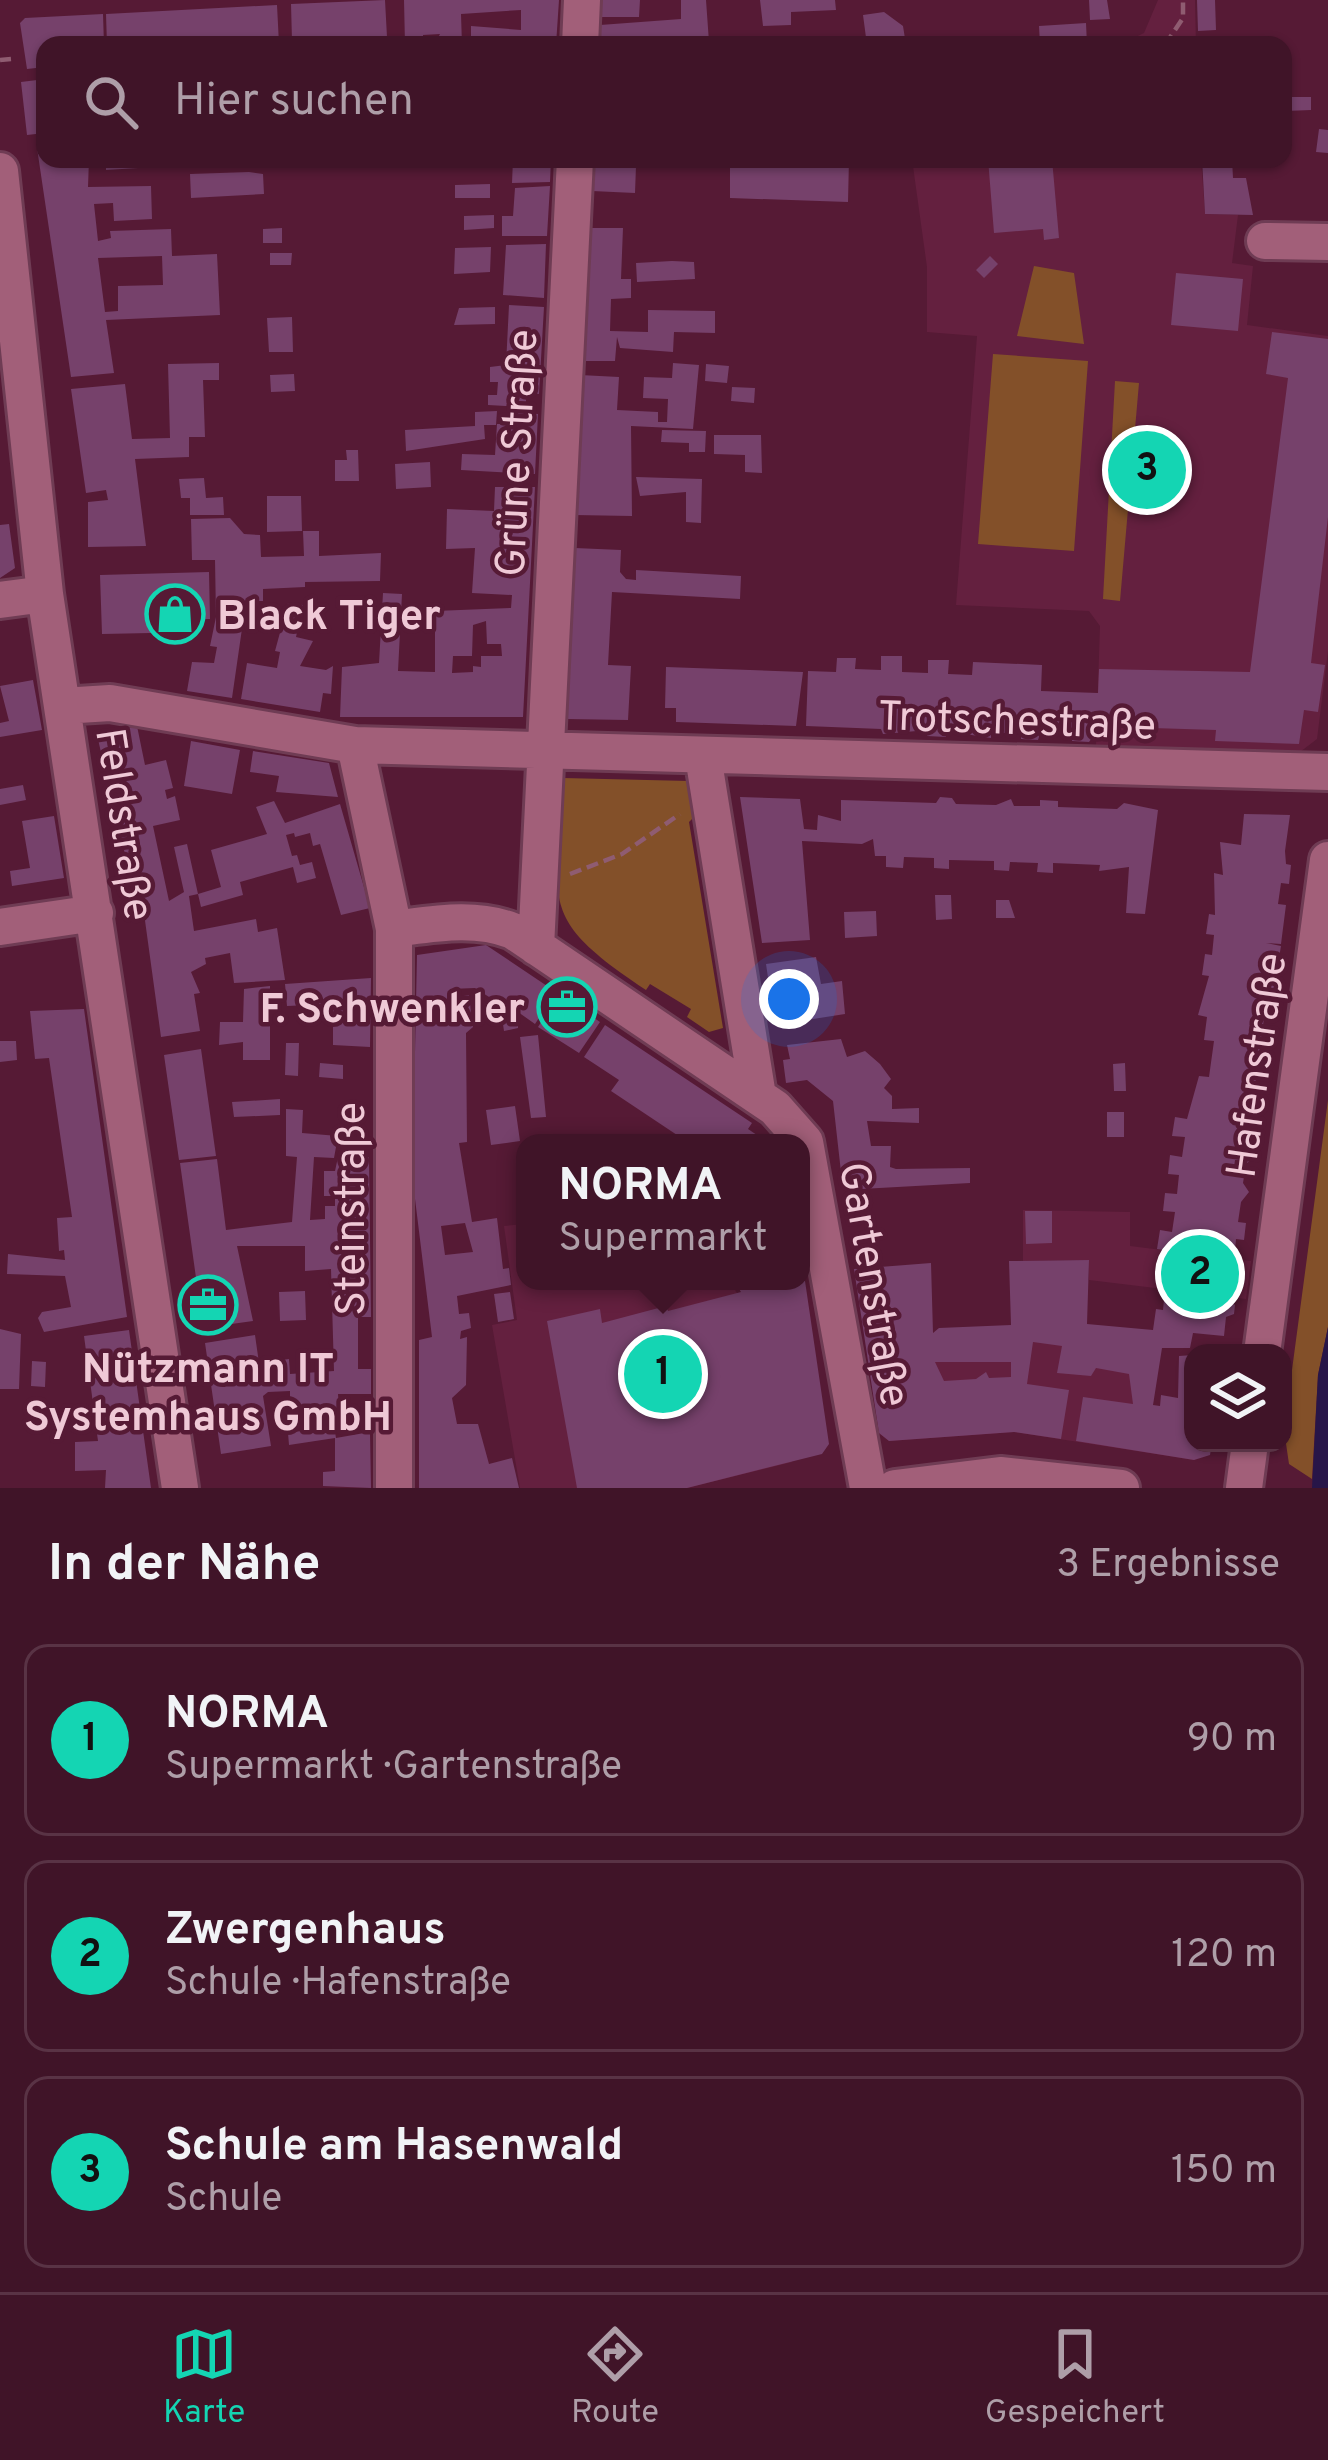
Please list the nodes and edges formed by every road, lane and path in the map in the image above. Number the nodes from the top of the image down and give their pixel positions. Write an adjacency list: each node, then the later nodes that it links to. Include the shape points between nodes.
1 (582, 0): 3 (street)
2 (1183, 0): 4 (path)
3 (580, 36)
4 (1171, 36)
5 (10, 59): 6 (path)
6 (0, 60)
7 (574, 168): 15 (street, Grüne Straße)
8 (0, 171): 11 (street, Feldstraße)
9 (1265, 241): 10 (street)
10 (1328, 242)
11 (45, 594): 12 (street); 13 (street, Feldstraße)
12 (0, 600)
13 (62, 706): 14 (street, Trotschestraße, via 110,703); 21 (street, Feldstraße)
14 (355, 746): 15 (street, Trotschestraße); 23 (street, Steinstraße)
15 (542, 751): 16 (street, Trotschestraße); 20 (street, Grüne Straße)
16 (704, 756): 17 (street, Trotschestraße); 18 (street)
17 (1328, 772)
18 (710, 794): 20 (path, via 622,854); 25 (street)
19 (1328, 860): 28 (street, Hafenstraße)
20 (538, 887): 24 (street, Grüne Straße)
21 (95, 913): 22 (street); 31 (street, Feldstraße)
22 (0, 927)
23 (394, 929): 24 (street, via 493,923); 30 (street, Steinstraße)
24 (536, 947): 25 (street)
25 (766, 1102): 26 (street, Gartenstraße)
26 (797, 1134)
27 (810, 1169): 32 (street, Gartenstraße)
28 (1263, 1344)
29 (1249, 1452): 35 (street)
30 (394, 1476)
31 (180, 1488)
32 (868, 1488)
33 (897, 1488): 34 (street, via 1000,1475)
34 (1121, 1488)
35 (1244, 1488)

